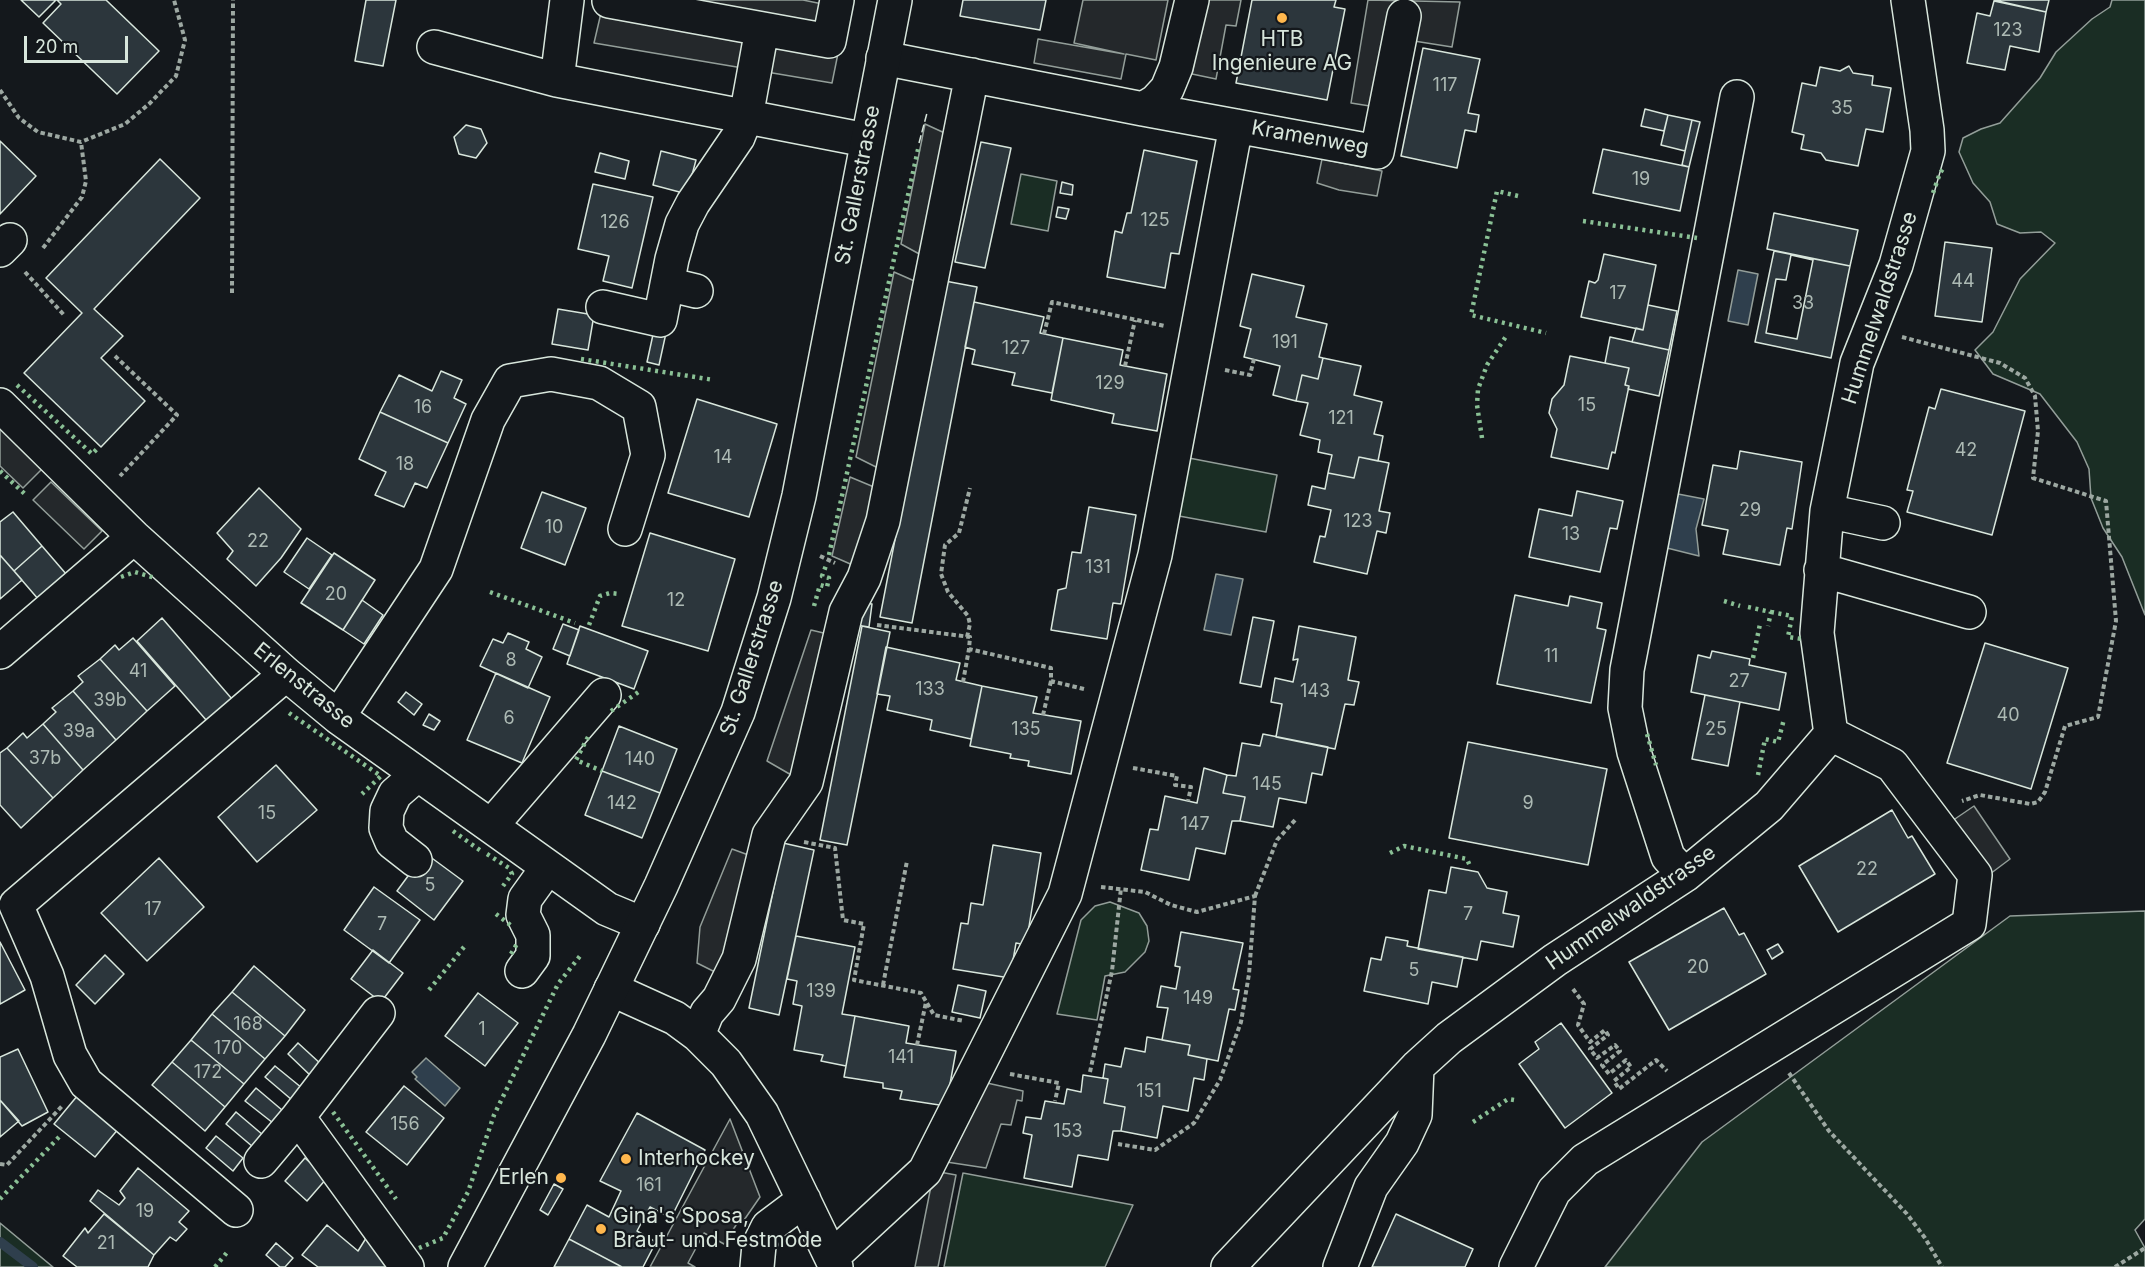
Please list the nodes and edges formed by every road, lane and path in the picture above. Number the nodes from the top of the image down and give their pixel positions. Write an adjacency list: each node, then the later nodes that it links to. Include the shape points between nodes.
1 (174, 0): 21 (path, via 185,40 176,76 125,124)
2 (233, 0): 24 (path)
3 (567, 0): 14 (street)
4 (837, 0): 10 (street, via 829,41)
5 (895, 0): 12 (street, St. Gallerstrasse)
6 (1192, 0): 17 (street, via 1167,89)
7 (1908, 0): 28 (street, Hummelwaldstrasse, via 1928,152 1896,265)
8 (609, 1): 10 (street)
9 (1404, 16): 19 (street, Kramenweg, via 1377,152)
10 (762, 29): 18 (street)
11 (434, 46): 14 (street)
12 (883, 58): 13 (street, Kramenweg); 20 (street, St. Gallerstrasse)
13 (972, 75): 17 (street, Kramenweg); 41 (street, via 883,521)
14 (557, 80): 18 (street)
15 (0, 90): 21 (path, via 19,118 38,132)
16 (1737, 97): 64 (street, via 1627,670 1625,708 1634,752 1668,857)
17 (1143, 109): 19 (street, Kramenweg)
18 (746, 117): 20 (street); 25 (street, via 738,137 682,224 681,287 660,320)
19 (1236, 126): 29 (street)
20 (866, 140): 68 (street, St. Gallerstrasse, via 800,496 774,598 738,711)
21 (81, 142): 22 (path, via 86,181 82,197)
22 (42, 249)
23 (12, 252): 26 (path, via 25,274)
24 (232, 293)
25 (603, 307)
26 (64, 315)
27 (1135, 320): 29 (path); 30 (path, via 1052,302); 32 (path)
28 (1872, 329): 36 (street, Hummelwaldstrasse, via 1854,375); 58 (path, via 2000,363 2025,378 2035,396 2038,431 2033,478 2106,501 2116,621 2098,717 2064,726 2045,792 2038,802 1967,797)
29 (1198, 333): 50 (street, via 1155,555)
30 (1044, 334)
31 (115, 356): 35 (path, via 177,415)
32 (1125, 366)
33 (0, 405): 35 (street, Erlenstrasse)
34 (970, 488): 43 (path, via 959,532 945,545 941,574 948,592 968,616)
35 (97, 501): 39 (street, Erlenstrasse)
36 (1827, 511): 37 (street); 40 (street, Hummelwaldstrasse)
37 (1883, 523)
38 (625, 529): 52 (street, via 648,455 639,407 599,383 551,374 510,381 488,420 436,569)
39 (134, 537): 45 (street); 46 (street, Erlenstrasse)
40 (1821, 570): 42 (street); 53 (street, Hummelwaldstrasse, via 1817,633)
41 (864, 578): 43 (path, via 878,601 875,624); 60 (street, via 846,612 806,782)
42 (1969, 612)
43 (967, 637): 44 (path)
44 (969, 649): 47 (path, via 1052,668); 48 (path)
45 (0, 652)
46 (286, 674): 52 (street, Erlenstrasse); 82 (street, via 16,905 47,976 70,1055)
47 (1051, 681): 50 (path); 51 (path)
48 (963, 682)
49 (604, 695): 59 (street)
50 (1117, 697): 54 (street)
51 (1043, 714)
52 (338, 717): 55 (street, Erlenstrasse)
53 (1831, 734): 58 (street, via 1892,765); 64 (street, Hummelwaldstrasse, via 1769,806)
54 (1100, 763): 56 (path, via 1177,776 1175,785 1191,788); 65 (street)
55 (418, 774): 59 (street, Erlenstrasse); 61 (street, via 395,794 387,811 386,828 392,842)
56 (1188, 801)
57 (1296, 819): 67 (path, via 1277,840)
58 (1935, 821): 78 (street, via 1976,875 1969,924)
59 (491, 826): 63 (street, Erlenstrasse)
60 (769, 835): 70 (path, via 835,848 843,920 864,924 854,980); 76 (street, via 738,959)
61 (415, 860)
62 (907, 861): 70 (path)
63 (548, 867): 68 (street, Erlenstrasse, via 607,909); 69 (street, via 525,899 523,915 533,935 533,956)
64 (1685, 875): 79 (street, Hummelwaldstrasse, via 1555,960 1449,1038)
65 (1068, 879): 66 (path); 75 (street, via 1065,894)
66 (1120, 888): 67 (path, via 1145,892 1197,912); 81 (path, via 1112,970)
67 (1255, 896): 86 (path, via 1241,1022 1220,1080 1194,1123 1155,1150)
68 (643, 924): 72 (street, St. Gallerstrasse)
69 (522, 971)
70 (883, 985): 73 (path, via 921,993)
71 (1572, 986): 83 (path, via 1584,1004 1578,1024 1590,1042 1605,1030 1608,1035 1590,1049 1597,1058 1615,1045 1620,1050 1602,1065 1609,1074 1626,1060 1631,1067)
72 (612, 989): 76 (street, via 675,1018); 94 (street, St. Gallerstrasse)
73 (926, 1002): 75 (path, via 934,1015); 77 (path)
74 (378, 1013): 85 (street)
75 (998, 1027): 80 (street)
76 (698, 1035): 89 (street, via 751,1096)
77 (917, 1045)
78 (1770, 1045): 98 (street, via 1585,1160 1554,1191); 99 (path, via 1829,1131 1907,1214)
79 (1418, 1067): 96 (street, Hummelwaldstrasse); 97 (street, via 1415,1115 1402,1143 1371,1187)
80 (977, 1068): 84 (path, via 1059,1083); 92 (street, via 925,1171)
81 (1090, 1072)
82 (84, 1078): 88 (path, via 7,1165); 90 (street)
83 (1618, 1078)
84 (1055, 1101)
85 (298, 1117): 87 (street); 93 (street)
86 (1118, 1144)
87 (261, 1161)
88 (0, 1164)
89 (804, 1200): 92 (street); 95 (street, via 768,1227 759,1245)
90 (236, 1210)
91 (2145, 1248): 100 (path)
92 (834, 1262)
93 (407, 1267)
94 (465, 1267)
95 (757, 1267)
96 (1228, 1267)
97 (1340, 1267)
98 (1516, 1267)
99 (1942, 1267)
100 (2115, 1267)

